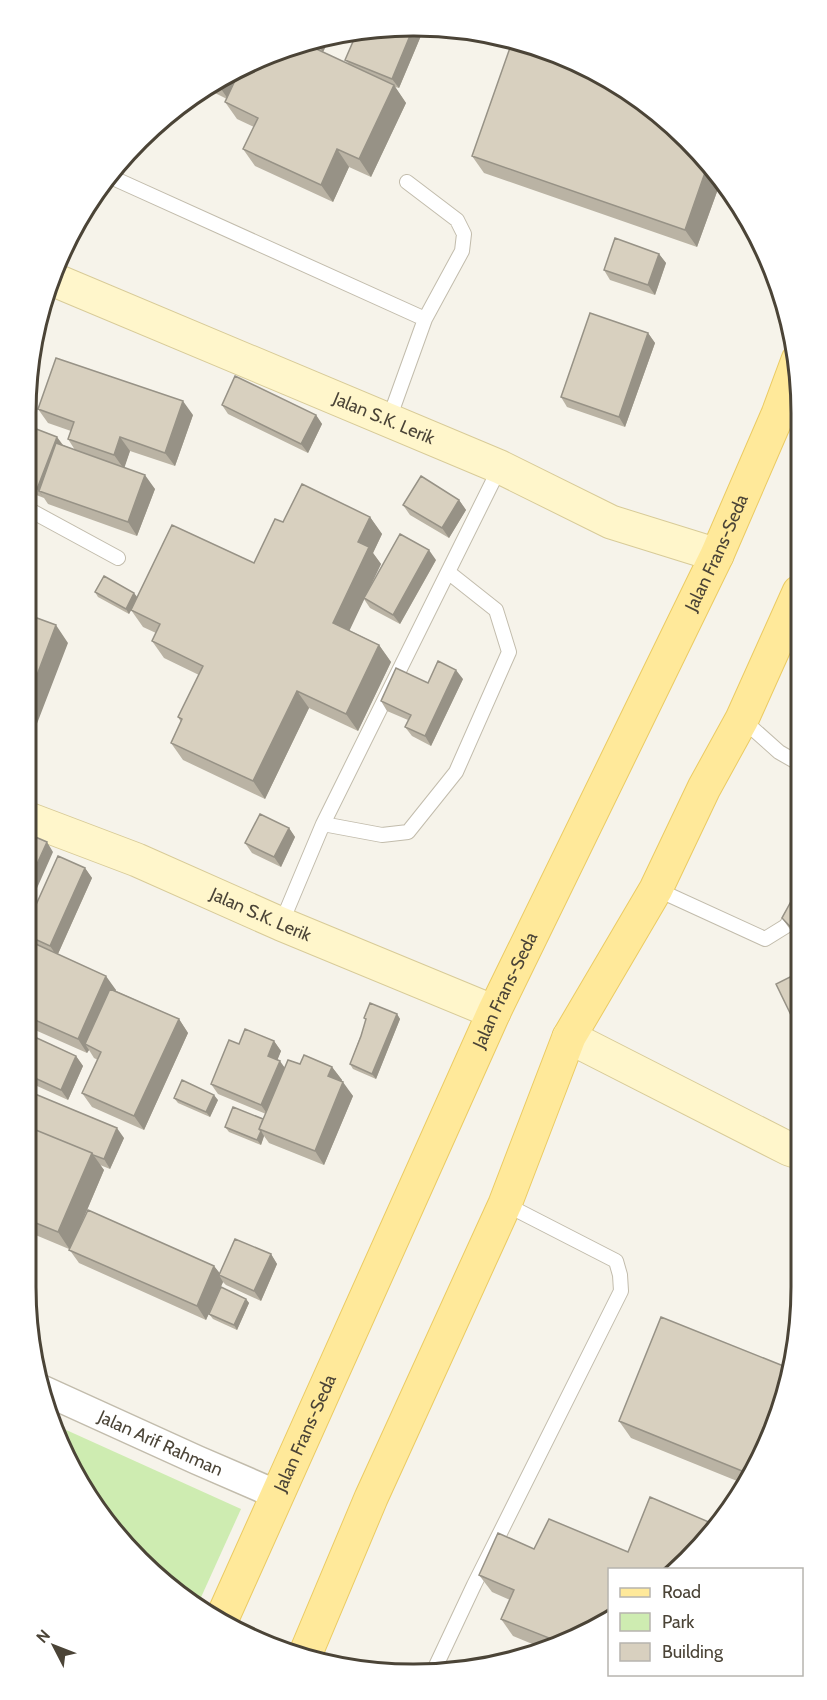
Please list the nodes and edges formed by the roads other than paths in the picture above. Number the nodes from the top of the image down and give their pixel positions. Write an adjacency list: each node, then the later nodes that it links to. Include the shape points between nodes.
1 (117, 180): 4 (lane)
2 (407, 182): 4 (lane, via 457,220 464,234 462,251)
3 (60, 282): 6 (main road, Jalan S.K. Lerik)
4 (426, 319): 6 (lane)
5 (790, 383): 9 (main road, Jalan Frans-Seda)
6 (389, 419): 7 (main road, Jalan S.K. Lerik)
7 (500, 467): 9 (main road, Jalan S.K. Lerik, via 611,522); 11 (lane)
8 (36, 513): 10 (lane)
9 (717, 555): 20 (main road, Jalan Frans-Seda)
10 (118, 558)
11 (448, 572): 16 (lane); 16 (lane, via 496,610 509,652 456,772 408,832 382,835)
12 (791, 610): 13 (main road)
13 (742, 719): 14 (lane); 17 (main road)
14 (791, 759)
15 (36, 822): 19 (main road, Jalan S.K. Lerik, via 137,860)
16 (323, 824): 19 (lane)
17 (656, 889): 18 (lane, via 765,939 786,926); 21 (main road)
18 (791, 917)
19 (281, 924): 20 (main road, Jalan S.K. Lerik)
20 (494, 1012): 25 (main road, Jalan Frans-Seda)
21 (569, 1037): 22 (main road); 23 (main road)
22 (791, 1150)
23 (506, 1204): 27 (main road); 28 (lane, via 616,1261 621,1291)
24 (52, 1394): 25 (street, Jalan Arif Rahman)
25 (278, 1495): 26 (main road, Jalan Frans-Seda)
26 (225, 1613)
27 (306, 1648)
28 (437, 1663)

